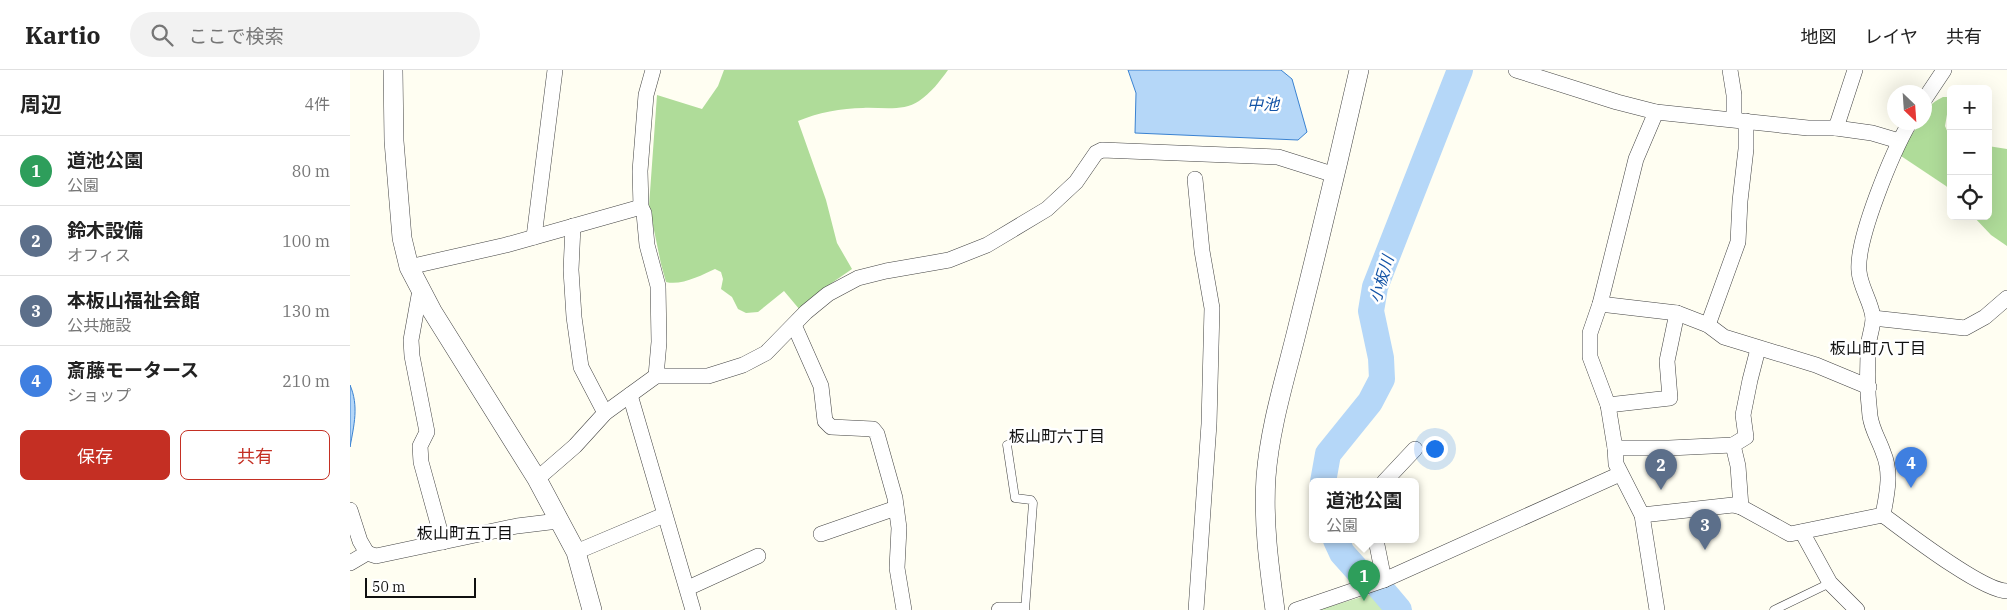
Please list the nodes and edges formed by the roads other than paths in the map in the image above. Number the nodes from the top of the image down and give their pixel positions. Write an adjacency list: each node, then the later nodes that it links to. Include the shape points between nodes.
1 (393, 70): 20 (street, via 394,141 402,238)
2 (556, 70): 19 (street)
3 (653, 70): 17 (street, via 646,95 640,171)
4 (1359, 70): 15 (street)
5 (1516, 70): 10 (street)
6 (1730, 70): 11 (street)
7 (1855, 70): 12 (street)
8 (1944, 70): 9 (street)
9 (1932, 88)
10 (1656, 112): 11 (street); 23 (street, via 1636,159)
11 (1740, 120): 12 (street); 27 (street, via 1746,148 1738,242)
12 (1836, 128): 14 (street, via 1872,132)
13 (1905, 130): 14 (street)
14 (1899, 141): 25 (street, via 1858,259 1859,274)
15 (1336, 175): 26 (street, via 1278,157 1102,150 1096,152 1076,182 1048,209 1016,228 949,260 858,278 828,294); 67 (street, via 1271,434 1266,504)
16 (1195, 179): 66 (street, via 1212,308 1209,424)
17 (641, 206): 18 (street); 29 (street, via 658,286 660,342)
18 (573, 226): 19 (street); 33 (street, via 571,270 581,367)
19 (534, 237): 20 (street)
20 (409, 267): 21 (street)
21 (420, 290): 40 (street); 50 (street, via 411,340 427,432 420,446 421,462)
22 (2007, 298): 25 (street, via 1985,317 1965,328)
23 (1600, 304): 24 (street); 32 (street, via 1590,333 1590,357)
24 (1677, 313): 27 (street); 32 (street, via 1667,361 1670,398)
25 (1873, 318): 30 (street)
26 (794, 325): 29 (street, via 766,353 743,365 708,376); 42 (street, via 821,386 825,421 831,427 873,429)
27 (1708, 325): 28 (street, via 1724,338)
28 (1758, 349): 30 (street, via 1816,365); 35 (street, via 1744,415 1746,436)
29 (656, 376): 31 (street)
30 (1869, 387): 46 (street, via 1873,430 1888,469 1889,486)
31 (630, 395): 33 (street); 44 (street)
32 (1608, 406): 36 (street)
33 (605, 412): 40 (street, via 575,446)
34 (1007, 445): 65 (lane, via 1015,498 1033,503)
35 (1733, 445): 36 (street); 41 (street)
36 (1616, 448): 38 (street)
37 (1415, 449): 39 (street)
38 (1620, 474): 45 (street); 56 (street)
39 (1388, 478)
40 (537, 479): 47 (street)
41 (1741, 507): 45 (street, via 1728,505); 48 (street, via 1790,534)
42 (896, 508): 49 (street); 62 (street, via 899,528 897,568)
43 (350, 510): 53 (street)
44 (664, 515): 52 (street); 58 (street)
45 (1642, 515): 69 (street)
46 (1883, 515): 48 (street); 59 (street, via 1985,584)
47 (558, 521): 50 (street); 52 (street)
48 (1802, 532): 57 (street)
49 (821, 534)
50 (443, 542): 53 (street, via 376,556)
51 (1377, 543): 56 (street)
52 (576, 552): 60 (street)
53 (367, 553): 55 (street)
54 (758, 556): 58 (street)
55 (350, 563)
56 (1384, 580): 68 (street)
57 (1830, 583): 70 (lane); 71 (street)
58 (688, 588): 61 (street)
59 (2007, 591)
60 (592, 610)
61 (693, 610)
62 (904, 610)
63 (999, 610): 64 (street)
64 (1019, 610)
65 (1025, 610)
66 (1196, 610)
67 (1275, 610)
68 (1296, 610)
69 (1657, 610)
70 (1774, 610)
71 (1857, 610)

